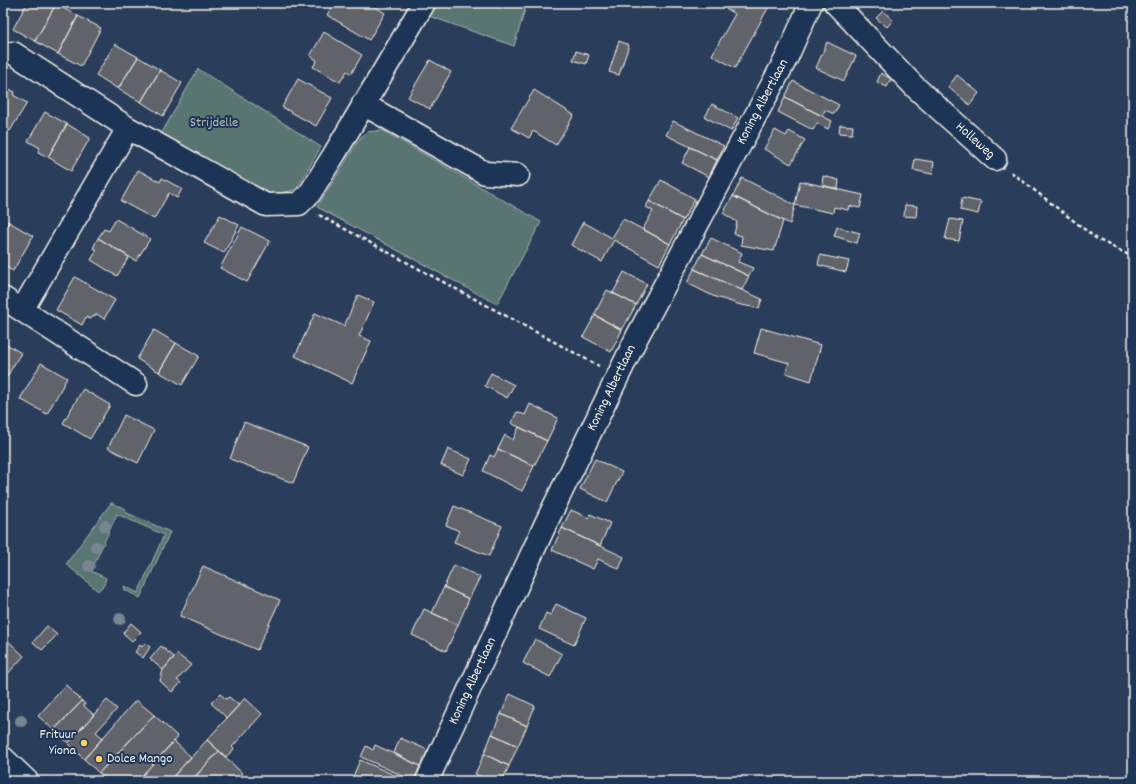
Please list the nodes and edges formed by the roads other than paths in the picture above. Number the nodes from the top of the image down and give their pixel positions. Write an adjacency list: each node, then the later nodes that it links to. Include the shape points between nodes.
1 (424, 3): 5 (street)
2 (811, 3): 14 (street, Koning Albertlaan, via 787,57 618,376 546,523)
3 (835, 3): 7 (street, Holleweg, via 915,87)
4 (13, 54): 6 (street)
5 (363, 104): 6 (street, via 310,193 299,204 266,205); 8 (street, via 485,173)
6 (128, 128): 10 (street)
7 (995, 159)
8 (518, 175)
9 (3, 298): 10 (street)
10 (22, 310): 11 (street)
11 (136, 384)
12 (3, 758): 13 (street)
13 (27, 781)
14 (426, 781)

